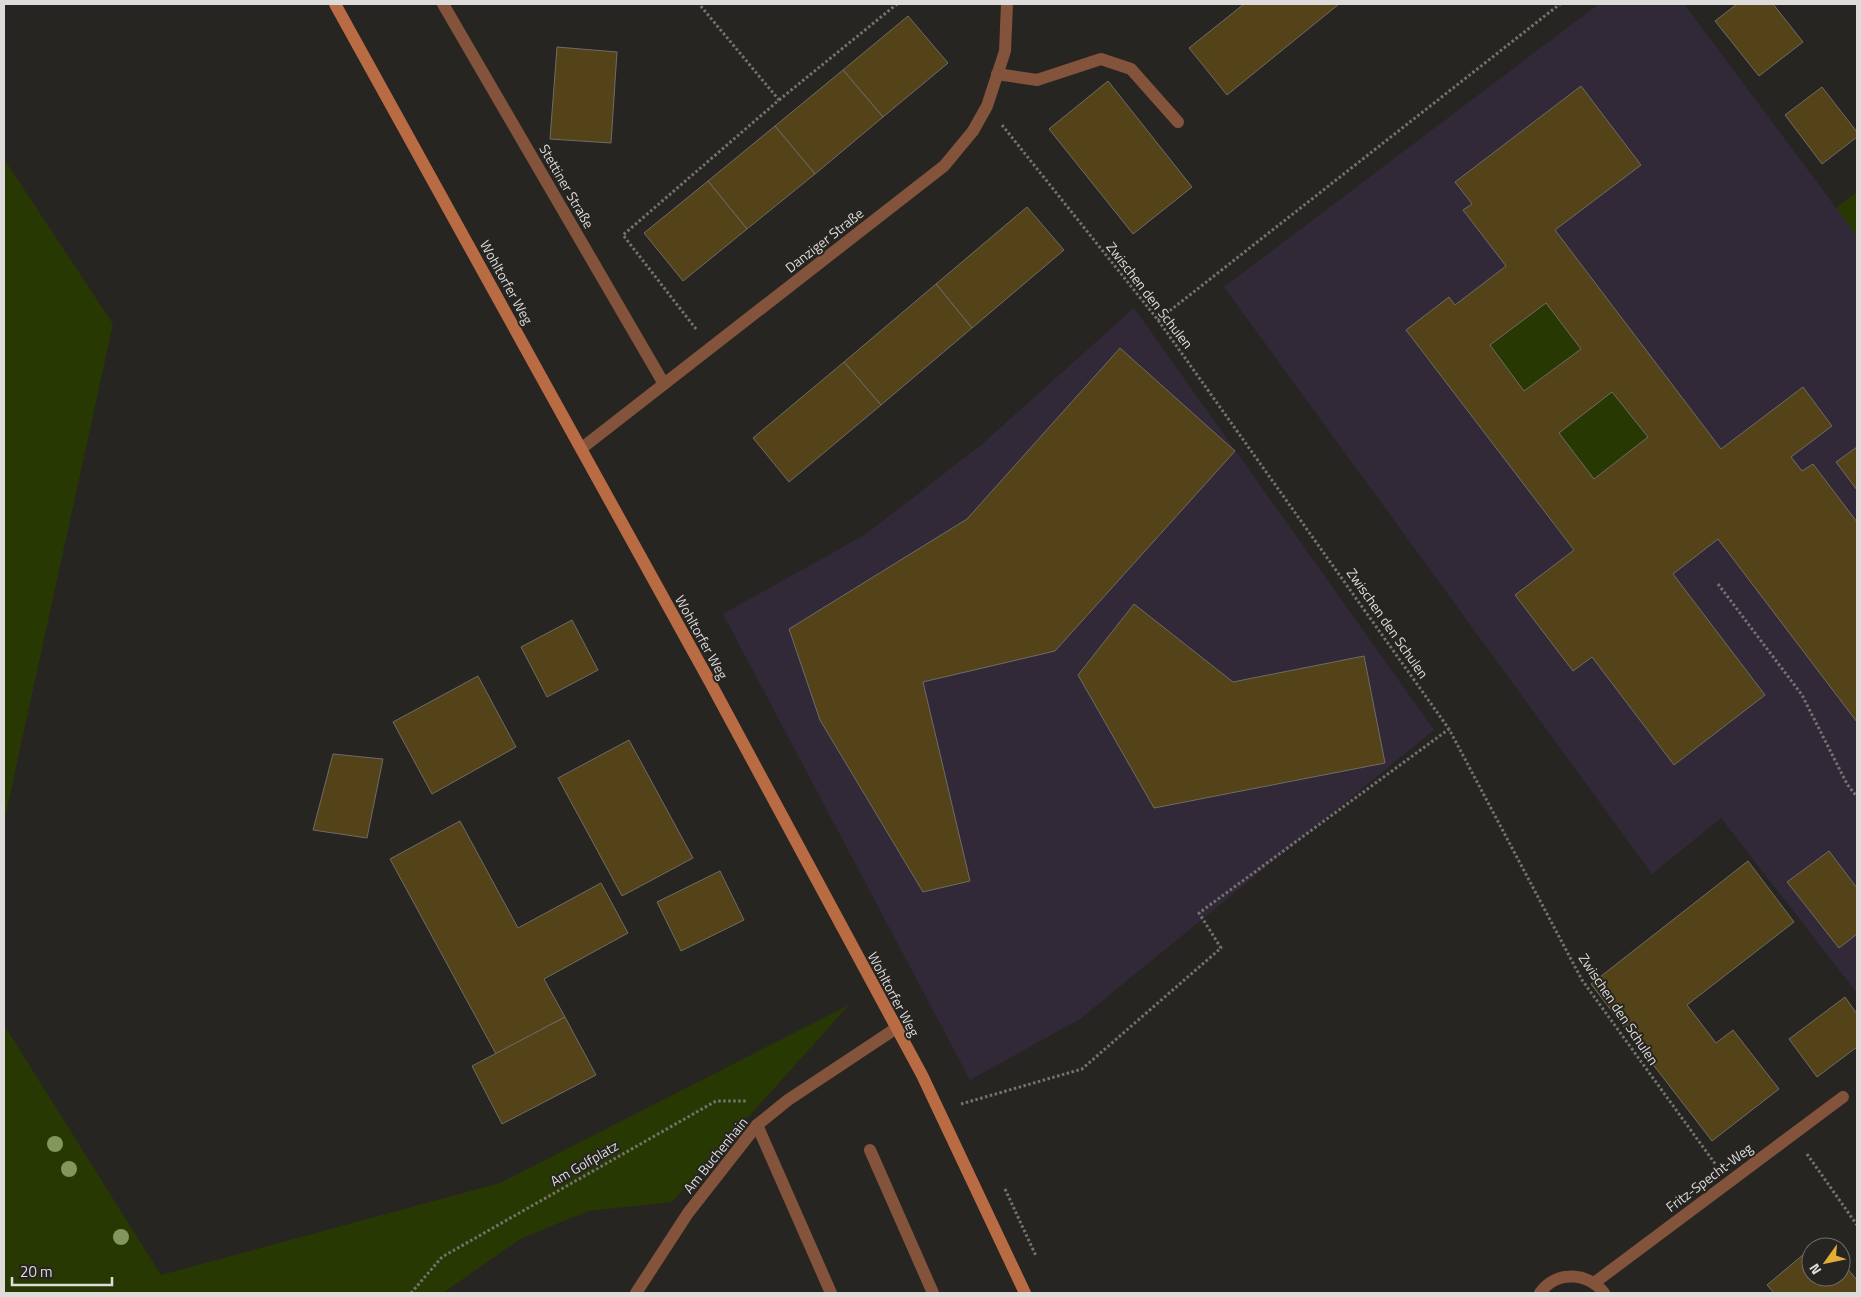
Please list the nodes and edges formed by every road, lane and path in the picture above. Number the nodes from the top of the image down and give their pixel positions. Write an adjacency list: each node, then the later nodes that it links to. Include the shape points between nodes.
1 (336, 4): 14 (main road, Wohltorfer Weg)
2 (443, 4): 13 (street, Stettiner Straße)
3 (699, 4): 8 (path)
4 (897, 4): 8 (path)
5 (1007, 4): 7 (street, Danziger Straße, via 1005,51)
6 (1560, 4): 11 (path)
7 (997, 74): 9 (street, Danziger Straße); 10 (street, via 1037,80 1101,59 1131,69)
8 (779, 100): 12 (path, via 623,236)
9 (987, 106): 11 (path, Zwischen den Schulen); 12 (street, Danziger Straße, via 974,130 944,166)
10 (1178, 122)
11 (1158, 320): 16 (path, Zwischen den Schulen)
12 (711, 347): 13 (street, Danziger Straße)
13 (664, 384): 14 (street, Danziger Straße)
14 (582, 448): 18 (main road, Wohltorfer Weg)
15 (1718, 584): 17 (path, via 1802,695 1847,784)
16 (1449, 728): 21 (path, via 1199,913 1221,948 1082,1069); 25 (path, Zwischen den Schulen, via 1582,980)
17 (1857, 797)
18 (895, 1029): 20 (street, Am Buchenhain); 32 (main road, Wohltorfer Weg, via 926,1084)
19 (1842, 1097): 23 (street, Fritz-Specht-Weg)
20 (788, 1100): 22 (street, Am Buchenhain); 28 (path, Am Golfplatz, via 716,1101 442,1257)
21 (957, 1105)
22 (757, 1125): 29 (street, Am Buchenhain, via 688,1213); 30 (street)
23 (1792, 1134): 25 (street, Fritz-Specht-Weg); 26 (path)
24 (870, 1150): 31 (street)
25 (1728, 1182): 27 (street, Fritz-Specht-Weg)
26 (1857, 1225)
27 (1594, 1283): 33 (street, via 1584,1277 1560,1277); 34 (street)
28 (411, 1293)
29 (636, 1293)
30 (831, 1293)
31 (933, 1293)
32 (1025, 1293)
33 (1540, 1293)
34 (1604, 1293)

